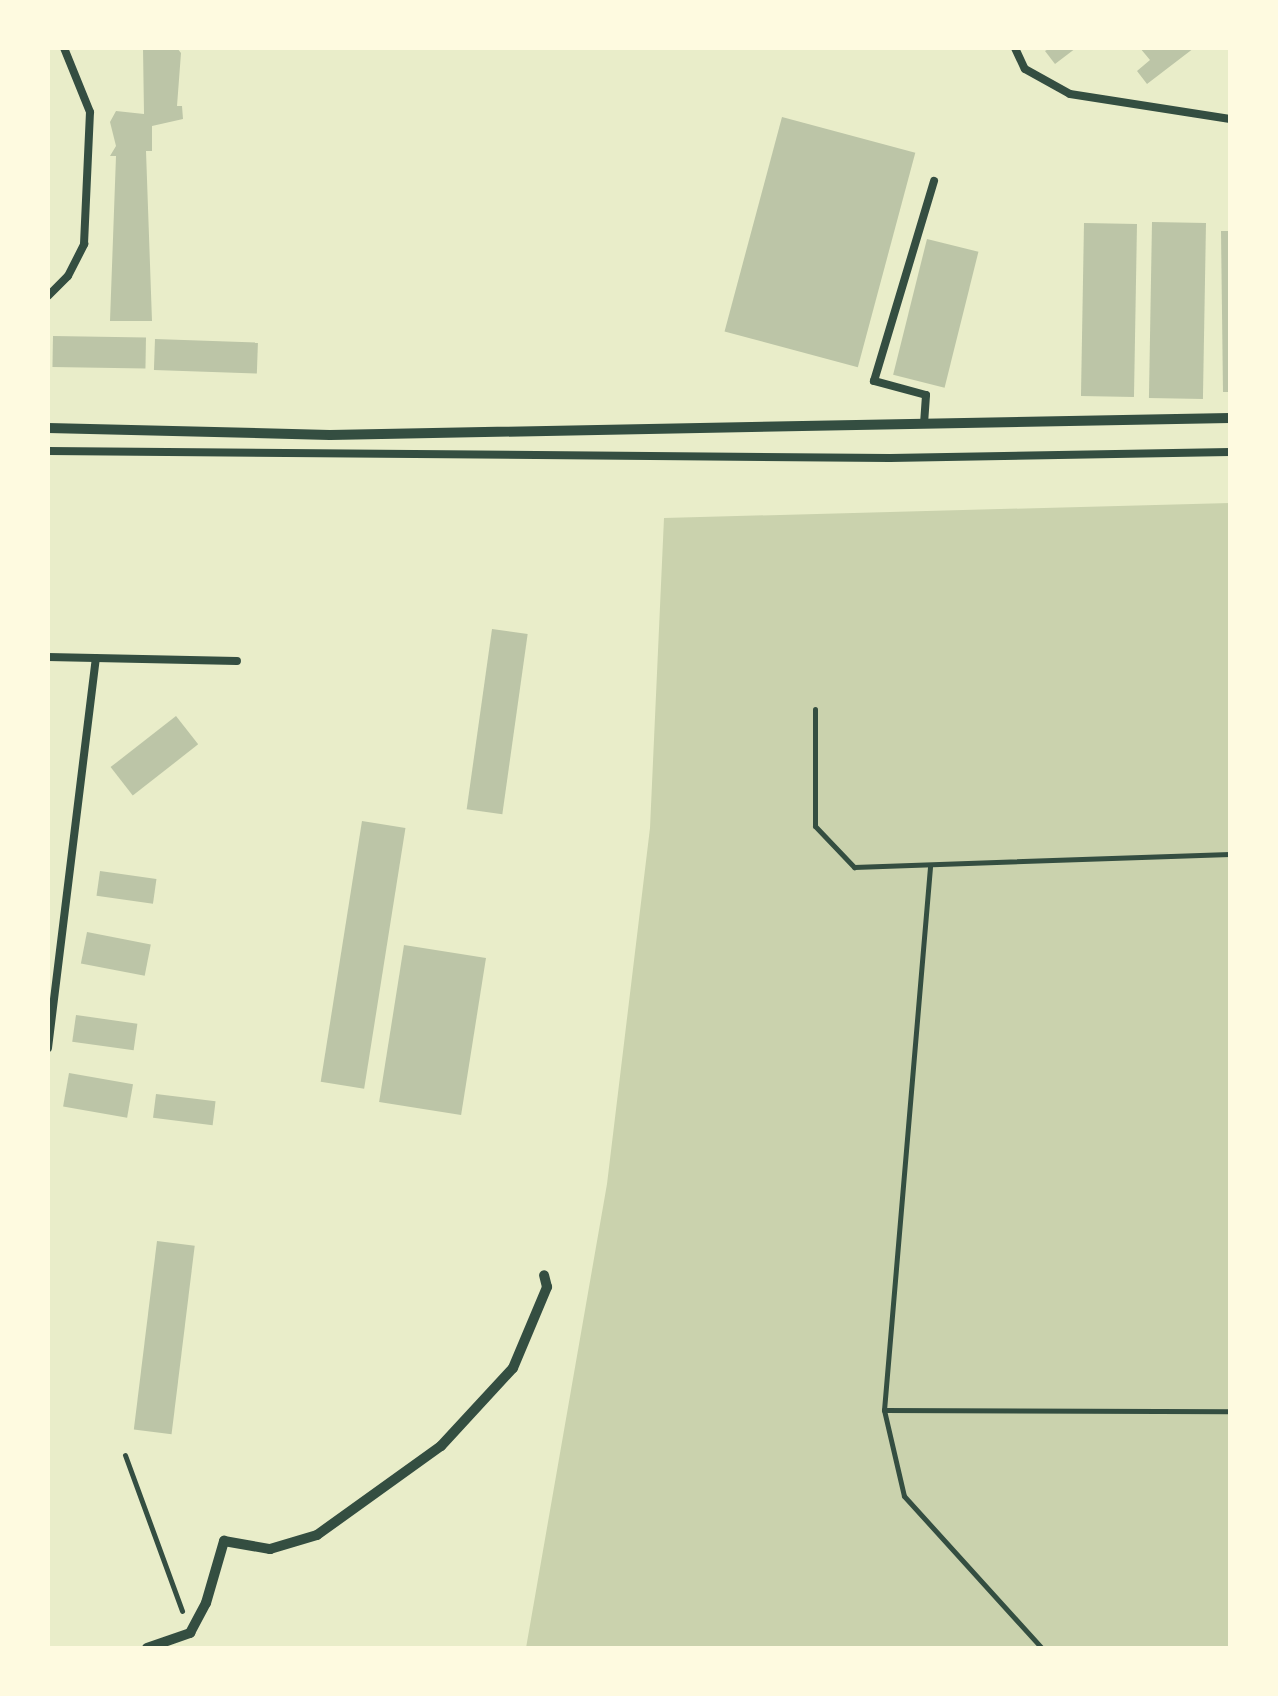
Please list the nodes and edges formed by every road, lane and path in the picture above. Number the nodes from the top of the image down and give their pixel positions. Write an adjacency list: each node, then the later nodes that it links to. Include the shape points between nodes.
1 (64, 48): 5 (lane, via 90,112 84,244 68,276)
2 (1015, 48): 3 (lane, via 1026,69 1070,94)
3 (1230, 119)
4 (934, 181): 7 (lane, via 874,381 926,395)
5 (48, 296)
6 (1230, 418): 7 (street)
7 (924, 424): 8 (street, via 330,435)
8 (48, 428)
9 (48, 452): 10 (lane, via 871,458)
10 (1230, 452)
11 (48, 656): 12 (lane)
12 (96, 658): 13 (lane); 17 (lane)
13 (237, 661)
14 (815, 709): 16 (path, via 815,826 854,867)
15 (1230, 854): 16 (path)
16 (930, 867): 19 (path)
17 (48, 1048)
18 (544, 1274): 22 (street, via 547,1287 512,1368 441,1446 318,1534 270,1548 224,1541)
19 (884, 1410): 20 (path); 24 (path, via 904,1496)
20 (1230, 1411)
21 (126, 1454): 22 (path)
22 (190, 1633): 23 (street)
23 (147, 1648)
24 (1042, 1648)

